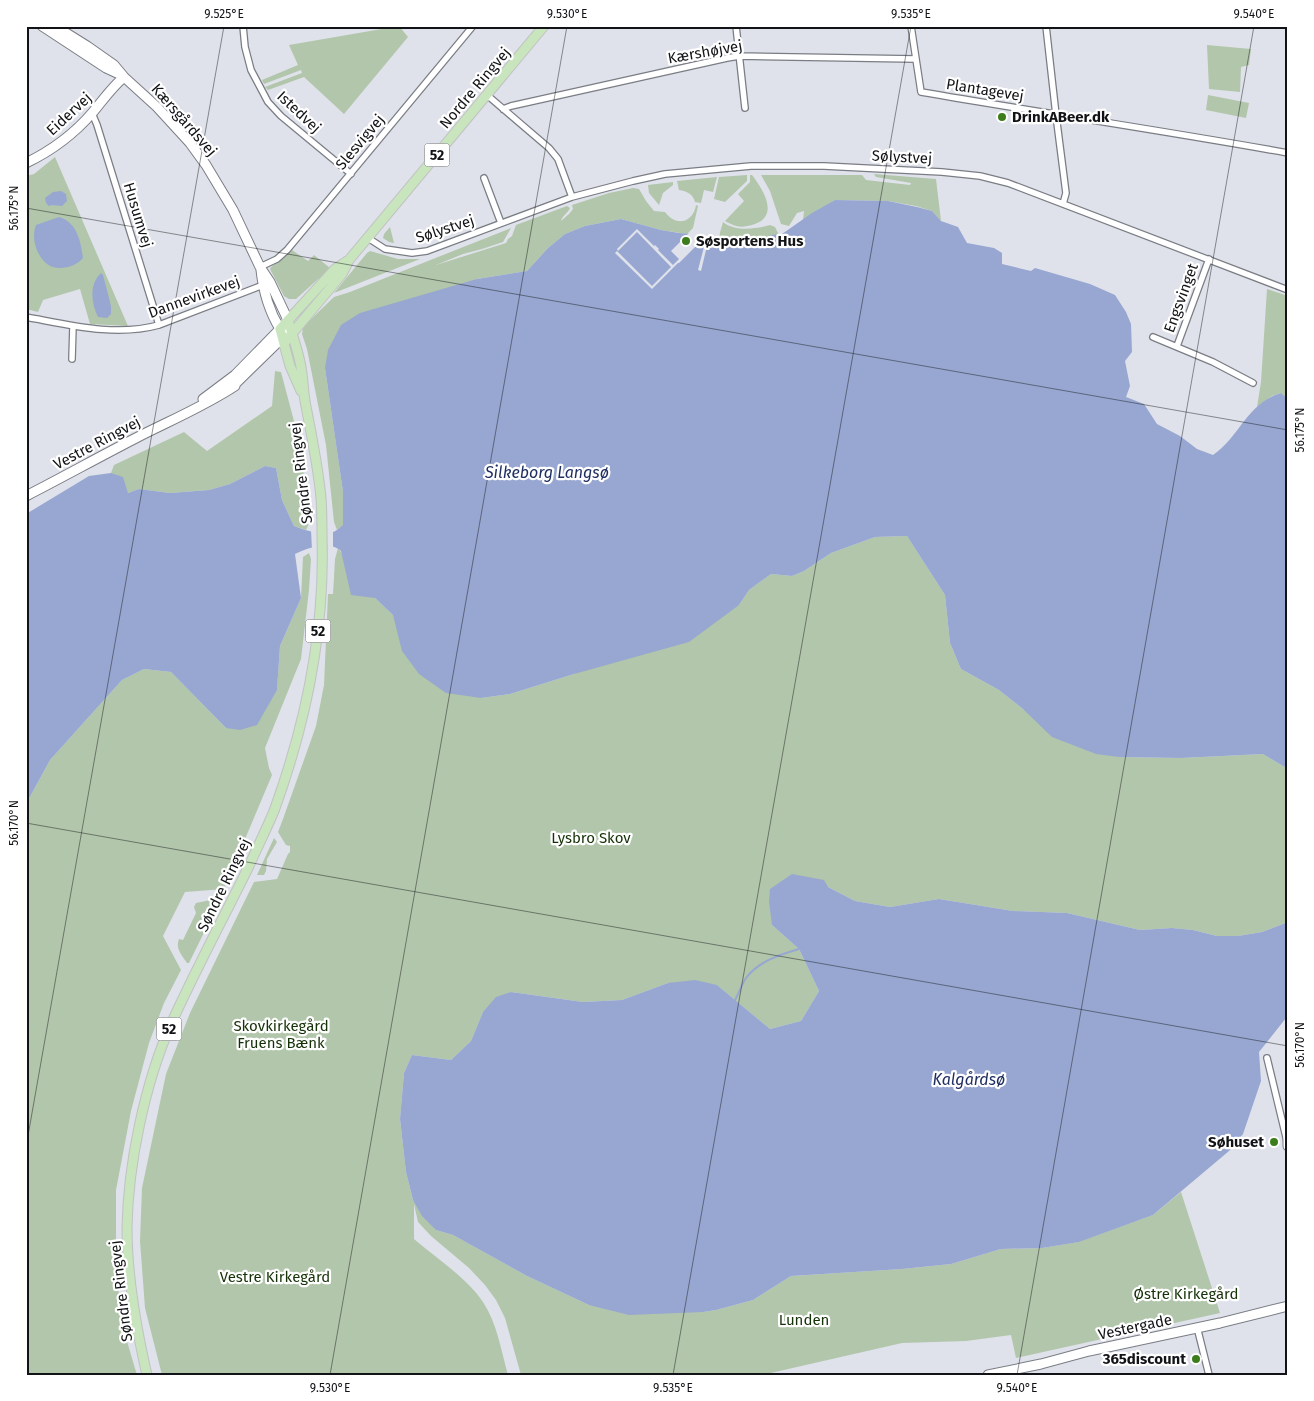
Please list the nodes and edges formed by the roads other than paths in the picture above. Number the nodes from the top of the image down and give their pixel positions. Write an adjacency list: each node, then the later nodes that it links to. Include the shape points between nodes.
1 (42, 26): 11 (street, Kærsgårdsvej)
2 (55, 26): 11 (street, Kærsgårdsvej, via 114,65)
3 (243, 26): 19 (street, Istedvej, via 251,70 268,102)
4 (473, 26): 19 (street, Slesvigvej)
5 (544, 26): 12 (main road, Nordre Ringvej / 52)
6 (736, 26): 9 (street)
7 (911, 26): 10 (street, Plantagevej)
8 (1046, 26): 16 (street)
9 (739, 56): 10 (street, Kærshøjvej); 13 (street); 14 (street, Kærshøjvej)
10 (916, 59): 16 (street, Plantagevej, via 921,92)
11 (124, 77): 15 (street, Eidervej); 27 (street, Kærsgårdsvej, via 162,112 206,165 233,210)
12 (487, 95): 14 (street); 24 (main road, Nordre Ringvej / 52)
13 (745, 108)
14 (503, 109): 21 (street, via 558,159)
15 (92, 113): 18 (street, Eidervej, via 66,138); 31 (street, Husumvej)
16 (1056, 115): 17 (street, Plantagevej); 22 (street, via 1066,193)
17 (1288, 153)
18 (26, 164)
19 (351, 174): 27 (street, Slesvigvej, via 287,250)
20 (484, 178): 23 (street)
21 (572, 197): 22 (street, Sølystvej, via 665,174 751,166 824,166 980,176); 23 (street, Sølystvej)
22 (1064, 204): 25 (street, Sølystvej)
23 (501, 223): 24 (street, Sølystvej, via 426,251 412,253 385,249)
24 (368, 238): 26 (main road, Nordre Ringvej / 52)
25 (1209, 259): 29 (street, Sølystvej); 36 (street, Engsvinget)
26 (349, 260): 33 (main road, Nordre Ringvej / 52, via 336,269); 33 (main road, Nordre Ringvej / 52, via 342,274)
27 (260, 267): 28 (street, Kærsgårdsvej); 33 (street, Kærsgårdsvej)
28 (263, 285): 31 (street, Dannevirkevej); 34 (street, Kærsgårdsvej)
29 (1288, 290)
30 (26, 317): 32 (street, Dannevirkevej)
31 (159, 325): 32 (street, Dannevirkevej, via 130,331)
32 (74, 326): 37 (street)
33 (290, 327): 34 (main road, Nordre Ringvej / 52); 34 (main road, Nordre Ringvej / 52); 39 (main road, Søndre Ringvej / 52, via 300,363)
34 (282, 336): 39 (main road, Søndre Ringvej / 52, via 290,366); 40 (street, Vestre Ringvej); 40 (street, Vestre Ringvej, via 267,360 231,388)
35 (1153, 337): 36 (street, Engsvinget)
36 (1176, 346): 38 (street, Engsvinget)
37 (72, 359)
38 (1253, 384)
39 (305, 400): 48 (main road, Søndre Ringvej / 52, via 322,501 322,593 314,665 296,745 268,826 170,1027 143,1111 130,1185 127,1228 130,1278)
40 (181, 415): 41 (street, Vestre Ringvej)
41 (26, 496)
42 (1267, 1058): 44 (street)
43 (1288, 1139): 44 (street)
44 (1287, 1145)
45 (1288, 1306): 46 (street, Vestergade)
46 (1197, 1327): 47 (street, Vestergade); 50 (street)
47 (1014, 1372): 49 (street, Vestergade)
48 (147, 1375)
49 (988, 1375)
50 (1209, 1375)

